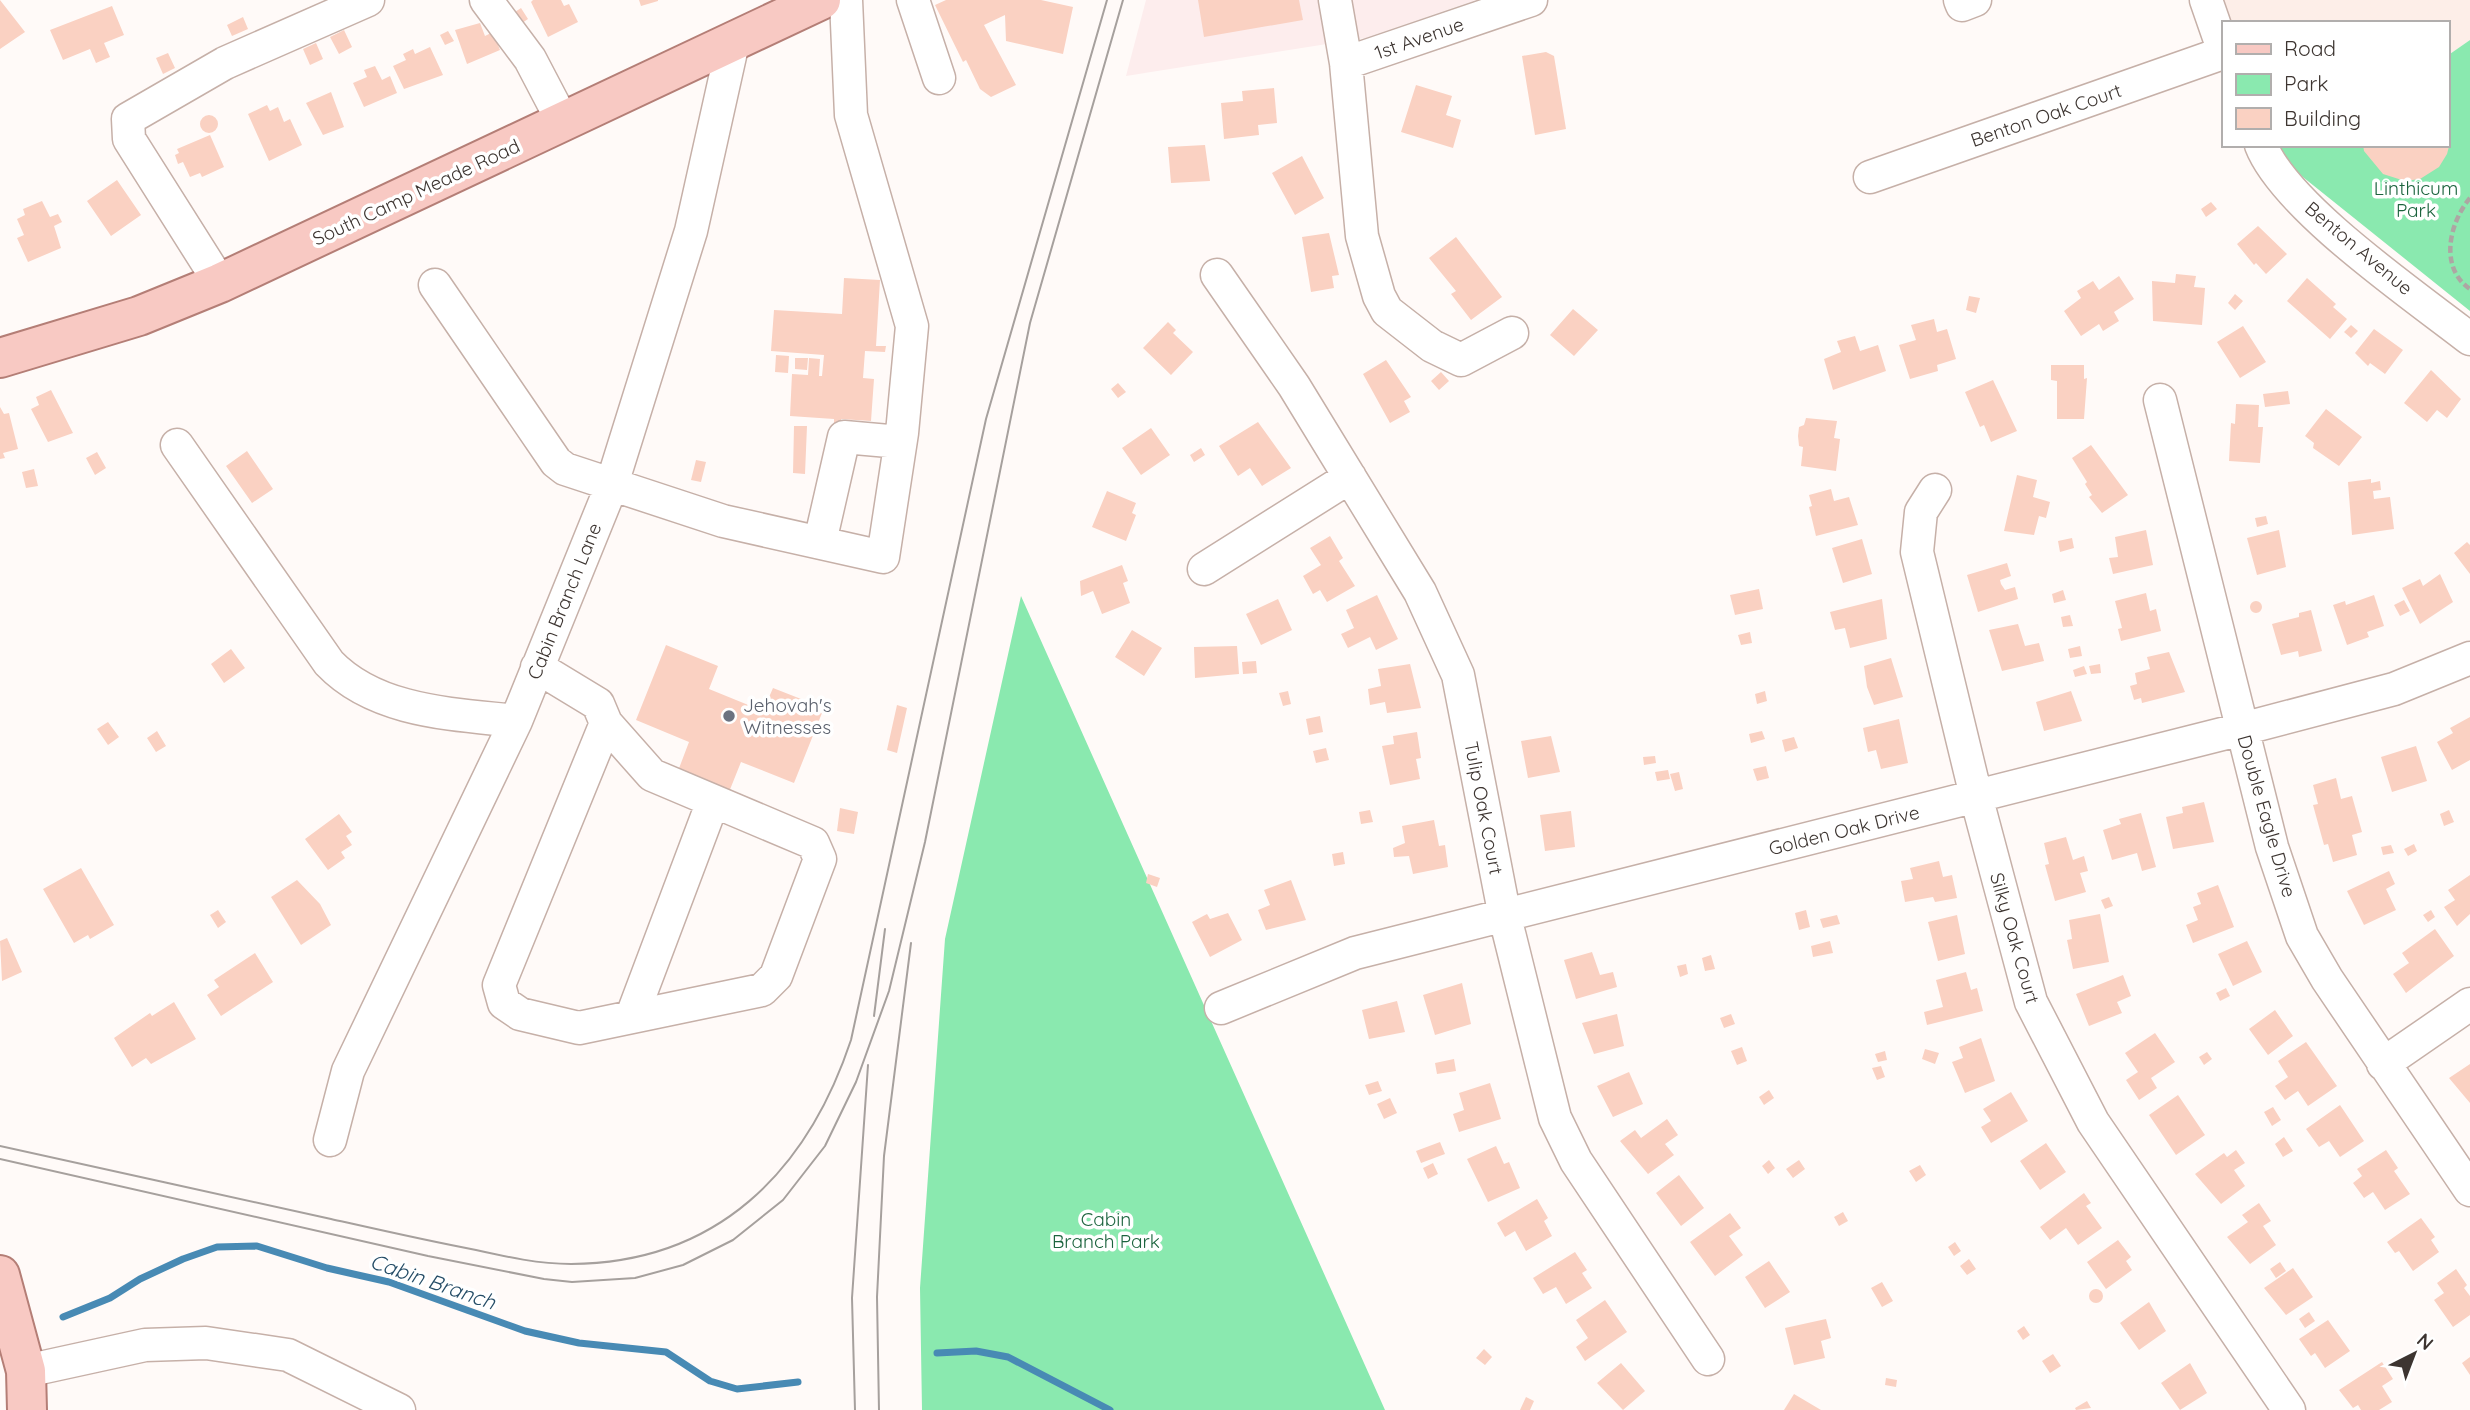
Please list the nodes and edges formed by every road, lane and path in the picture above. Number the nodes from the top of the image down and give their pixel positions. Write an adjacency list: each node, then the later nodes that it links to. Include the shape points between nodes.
1 (368, 0): 21 (street, via 225,63 128,119 129,139)
2 (486, 0): 16 (street, via 530,60)
3 (821, 0): 11 (main road, South Camp Meade Road)
4 (846, 0): 28 (street, via 851,116 912,326)
5 (913, 0): 15 (street)
6 (1335, 0): 14 (street)
7 (1531, 0): 14 (street, 1st Avenue)
8 (1960, 0): 9 (street, via 1962,5)
9 (1975, 0)
10 (2206, 0): 12 (street)
11 (734, 38): 16 (main road, South Camp Meade Road); 31 (street, Cabin Branch Lane, via 691,231)
12 (2222, 48)
13 (2222, 51): 18 (street, Benton Oak Court)
14 (1346, 63): 24 (street, via 1362,236 1387,311 1432,346 1461,360)
15 (939, 78)
16 (563, 122): 21 (main road, South Camp Meade Road)
17 (2262, 147): 25 (street, Benton Avenue, via 2286,185 2320,218)
18 (1870, 177)
19 (2470, 198): 23 (path, via 2453,224 2451,244 2452,266)
20 (1217, 275): 30 (street, Tulip Oak Court)
21 (220, 283): 26 (main road, South Camp Meade Road, via 139,316)
22 (435, 285): 31 (street, via 556,462)
23 (2470, 289)
24 (1512, 333)
25 (2470, 339)
26 (0, 358)
27 (2160, 400): 39 (street, Double Eagle Drive)
28 (900, 442): 33 (street, via 844,437); 33 (street, via 883,556)
29 (177, 445): 37 (street, via 342,677 394,702)
30 (1350, 477): 34 (street); 42 (street, Tulip Oak Court, via 1420,592 1458,675)
31 (611, 487): 33 (street, via 723,521); 36 (street, Cabin Branch Lane)
32 (1935, 490): 40 (street, Silky Oak Court, via 1921,512 1917,552)
33 (820, 542)
34 (1204, 569)
35 (2470, 658): 39 (street, Golden Oak Drive, via 2394,689)
36 (537, 667): 37 (street, Cabin Branch Lane); 38 (street, via 598,704)
37 (516, 721): 47 (street, Cabin Branch Lane, via 348,1071)
38 (606, 723): 41 (street, via 653,775); 45 (street, via 499,985 504,1003 520,1014 579,1028)
39 (2242, 729): 40 (street, Golden Oak Drive); 46 (street, Double Eagle Drive, via 2272,847 2302,936)
40 (1976, 796): 42 (street, Golden Oak Drive); 54 (street, Silky Oak Court, via 2031,1002 2093,1122)
41 (713, 801): 45 (street); 45 (street, via 813,843 820,859 776,976 762,990)
42 (1505, 917): 44 (street, Golden Oak Drive, via 1355,953); 50 (street, Tulip Oak Court, via 1555,1118 1591,1184)
43 (2470, 1004): 46 (street)
44 (1221, 1008)
45 (632, 1016)
46 (2383, 1064): 48 (street, Double Eagle Drive)
47 (330, 1140)
48 (2470, 1191)
49 (0, 1275): 51 (main road)
50 (1708, 1359)
51 (26, 1371): 52 (main road); 53 (street, via 145,1345 206,1343 288,1355)
52 (27, 1410)
53 (399, 1410)
54 (2289, 1410)

